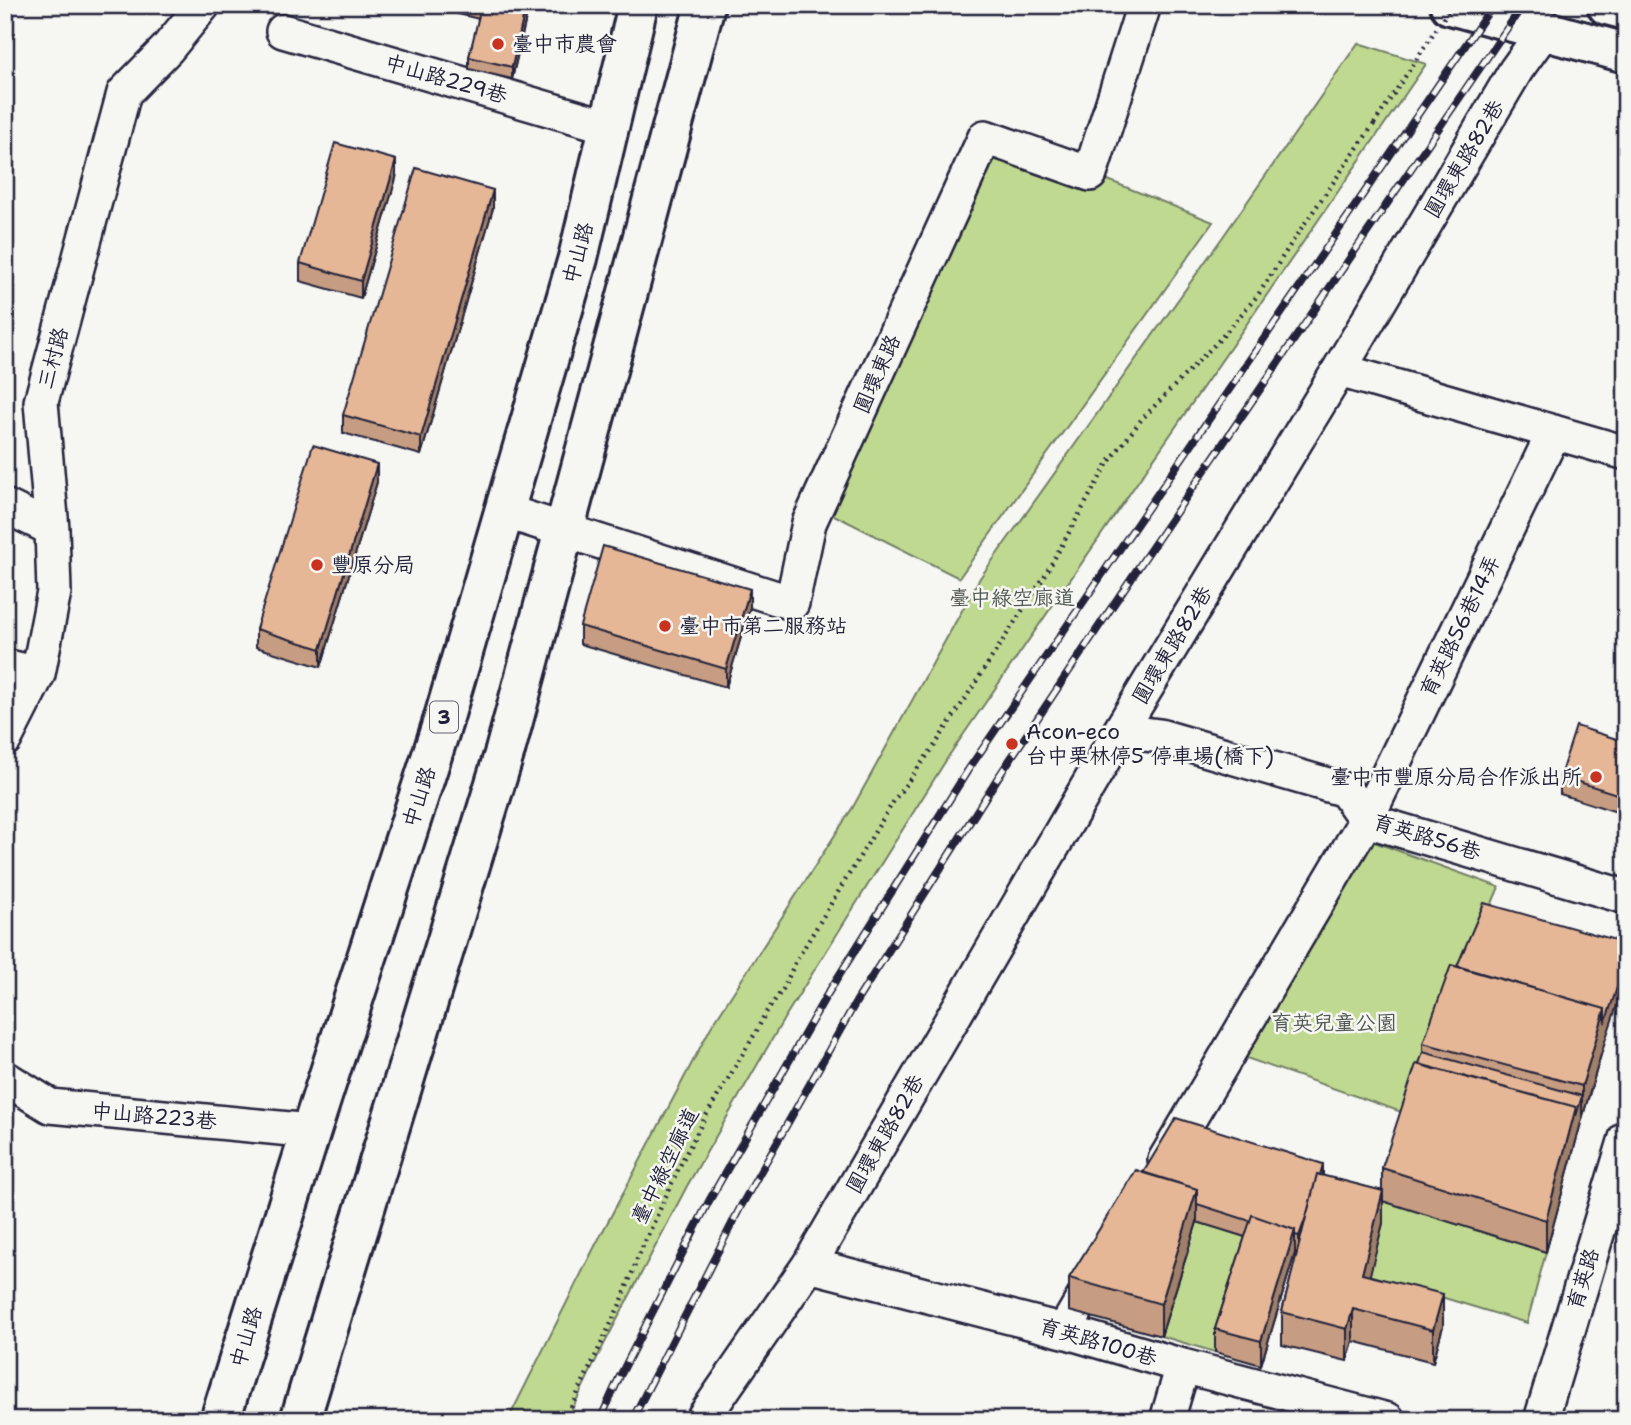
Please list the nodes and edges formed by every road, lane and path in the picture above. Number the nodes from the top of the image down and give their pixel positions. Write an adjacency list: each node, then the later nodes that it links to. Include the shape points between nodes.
1 (203, 5): 17 (street, 三村路, via 124,93 41,402)
2 (638, 5): 11 (main road, 中山路 / 3)
3 (705, 5): 18 (main road)
4 (1143, 5): 18 (street, 圓環東路, via 1090,174 985,137 809,523 792,603)
5 (1451, 5): 9 (main road); 35 (path, 臺中綠空廊道, bridge, via 1258,295 1141,420 1108,463 1044,577 895,799 683,1159)
6 (1607, 5): 7 (main road)
7 (1626, 10)
8 (283, 31): 11 (street, 中山路229巷)
9 (1544, 31): 10 (main road); 12 (street, 圓環東路82巷)
10 (1626, 53)
11 (610, 127): 16 (main road, 中山路 / 3, via 578,258)
12 (1339, 370): 13 (street); 21 (street, 圓環東路82巷)
13 (1554, 432): 14 (street); 23 (street, 育英路56巷14弄)
14 (1626, 453)
15 (5, 506): 17 (street)
16 (504, 512): 18 (street, 圓環東路); 26 (main road, 中山路 / 3, via 443,721)
17 (52, 529): 20 (street, 三村路, via 54,592)
18 (565, 530): 34 (main road, via 505,751)
19 (5, 666): 20 (street)
20 (38, 674): 22 (street, 三村路)
21 (1120, 731): 23 (street, 育英路56巷, via 1160,736 1345,790); 30 (street, 圓環東路82巷)
22 (5, 739)
23 (1366, 820): 24 (street, 育英路56巷); 28 (street, 育英路56巷14弄)
24 (1626, 897)
25 (5, 1078): 26 (street, 中山路223巷, via 50,1106)
26 (311, 1131): 33 (main road, 中山路 / 3)
27 (1626, 1138): 39 (street, 育英路)
28 (1148, 1189)
29 (1113, 1248): 31 (street)
30 (809, 1265): 31 (street, 育英路100巷); 36 (street, 圓環東路82巷)
31 (1064, 1331): 32 (street, 育英路100巷)
32 (1183, 1366): 37 (street); 38 (street, 育英路100巷)
33 (220, 1420)
34 (300, 1420)
35 (565, 1420)
36 (702, 1420)
37 (1167, 1420)
38 (1388, 1420)
39 (1541, 1420)

